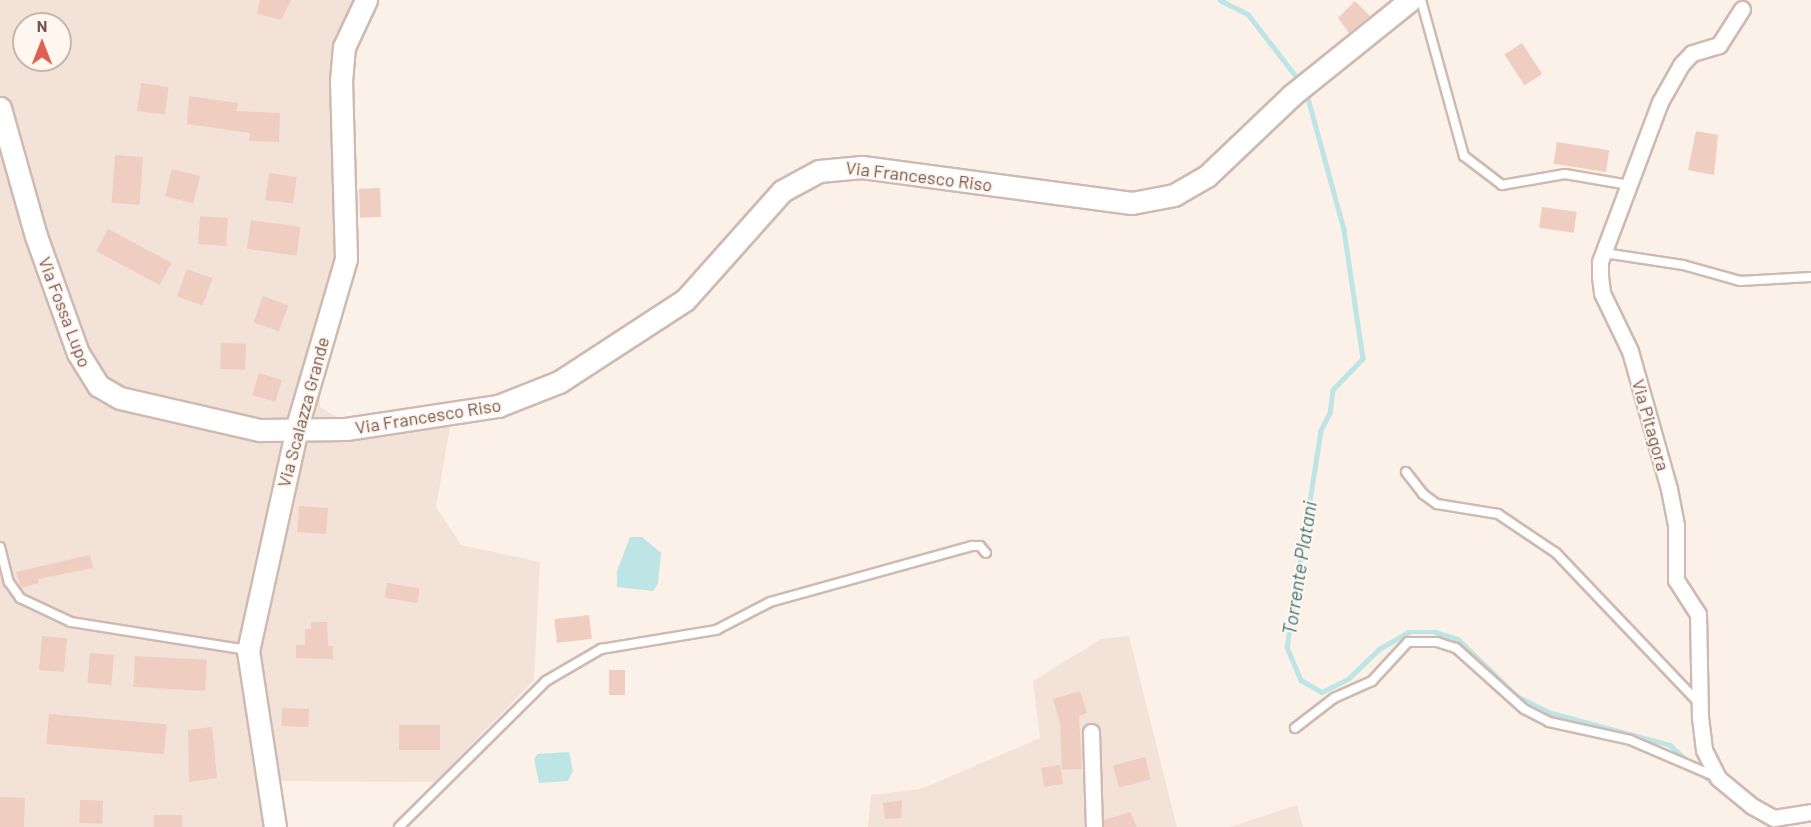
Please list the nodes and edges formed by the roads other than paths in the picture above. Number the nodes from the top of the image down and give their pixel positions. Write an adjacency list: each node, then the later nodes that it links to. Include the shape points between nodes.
1 (366, 0): 9 (street, Via Scalazza Grande, via 344,47 341,81 346,259)
2 (1410, 0): 9 (street, Via Francesco Riso, via 1292,95 1207,176 1174,195 1132,203 862,167 819,171 782,191 685,300 559,382 518,400 471,411)
3 (1421, 0): 6 (lane, via 1464,156 1502,185 1565,174)
4 (1742, 9): 6 (street, Via Pitagora, via 1719,45 1692,53 1681,65 1660,102)
5 (0, 108): 9 (street, Via Fossa Lupo, via 36,236 78,353 99,386 120,398 210,420)
6 (1629, 185): 7 (street, Via Pitagora)
7 (1604, 253): 8 (lane, via 1683,265 1740,281); 14 (street, Via Pitagora, via 1602,293 1630,351 1669,489 1676,525 1676,580 1698,614)
8 (1811, 277)
9 (297, 432): 13 (street, Via Scalazza Grande)
10 (1406, 472): 14 (lane, via 1423,494 1437,504 1498,514 1556,553)
11 (0, 547): 13 (lane, via 9,582 20,598 71,622)
12 (986, 553): 20 (lane, via 980,546 972,546 770,602 716,630 601,649 546,681)
13 (248, 651): 19 (street, Via Scalazza Grande)
14 (1700, 704): 17 (street, Via Pitagora, via 1704,750)
15 (1295, 728): 17 (lane, via 1334,698 1372,681 1408,642 1437,642 1456,648 1524,709 1549,722 1630,740)
16 (1091, 732): 21 (street)
17 (1718, 778): 18 (street, Via Pitagora, via 1752,806 1774,818)
18 (1811, 812)
19 (275, 827)
20 (399, 827)
21 (1094, 827)

